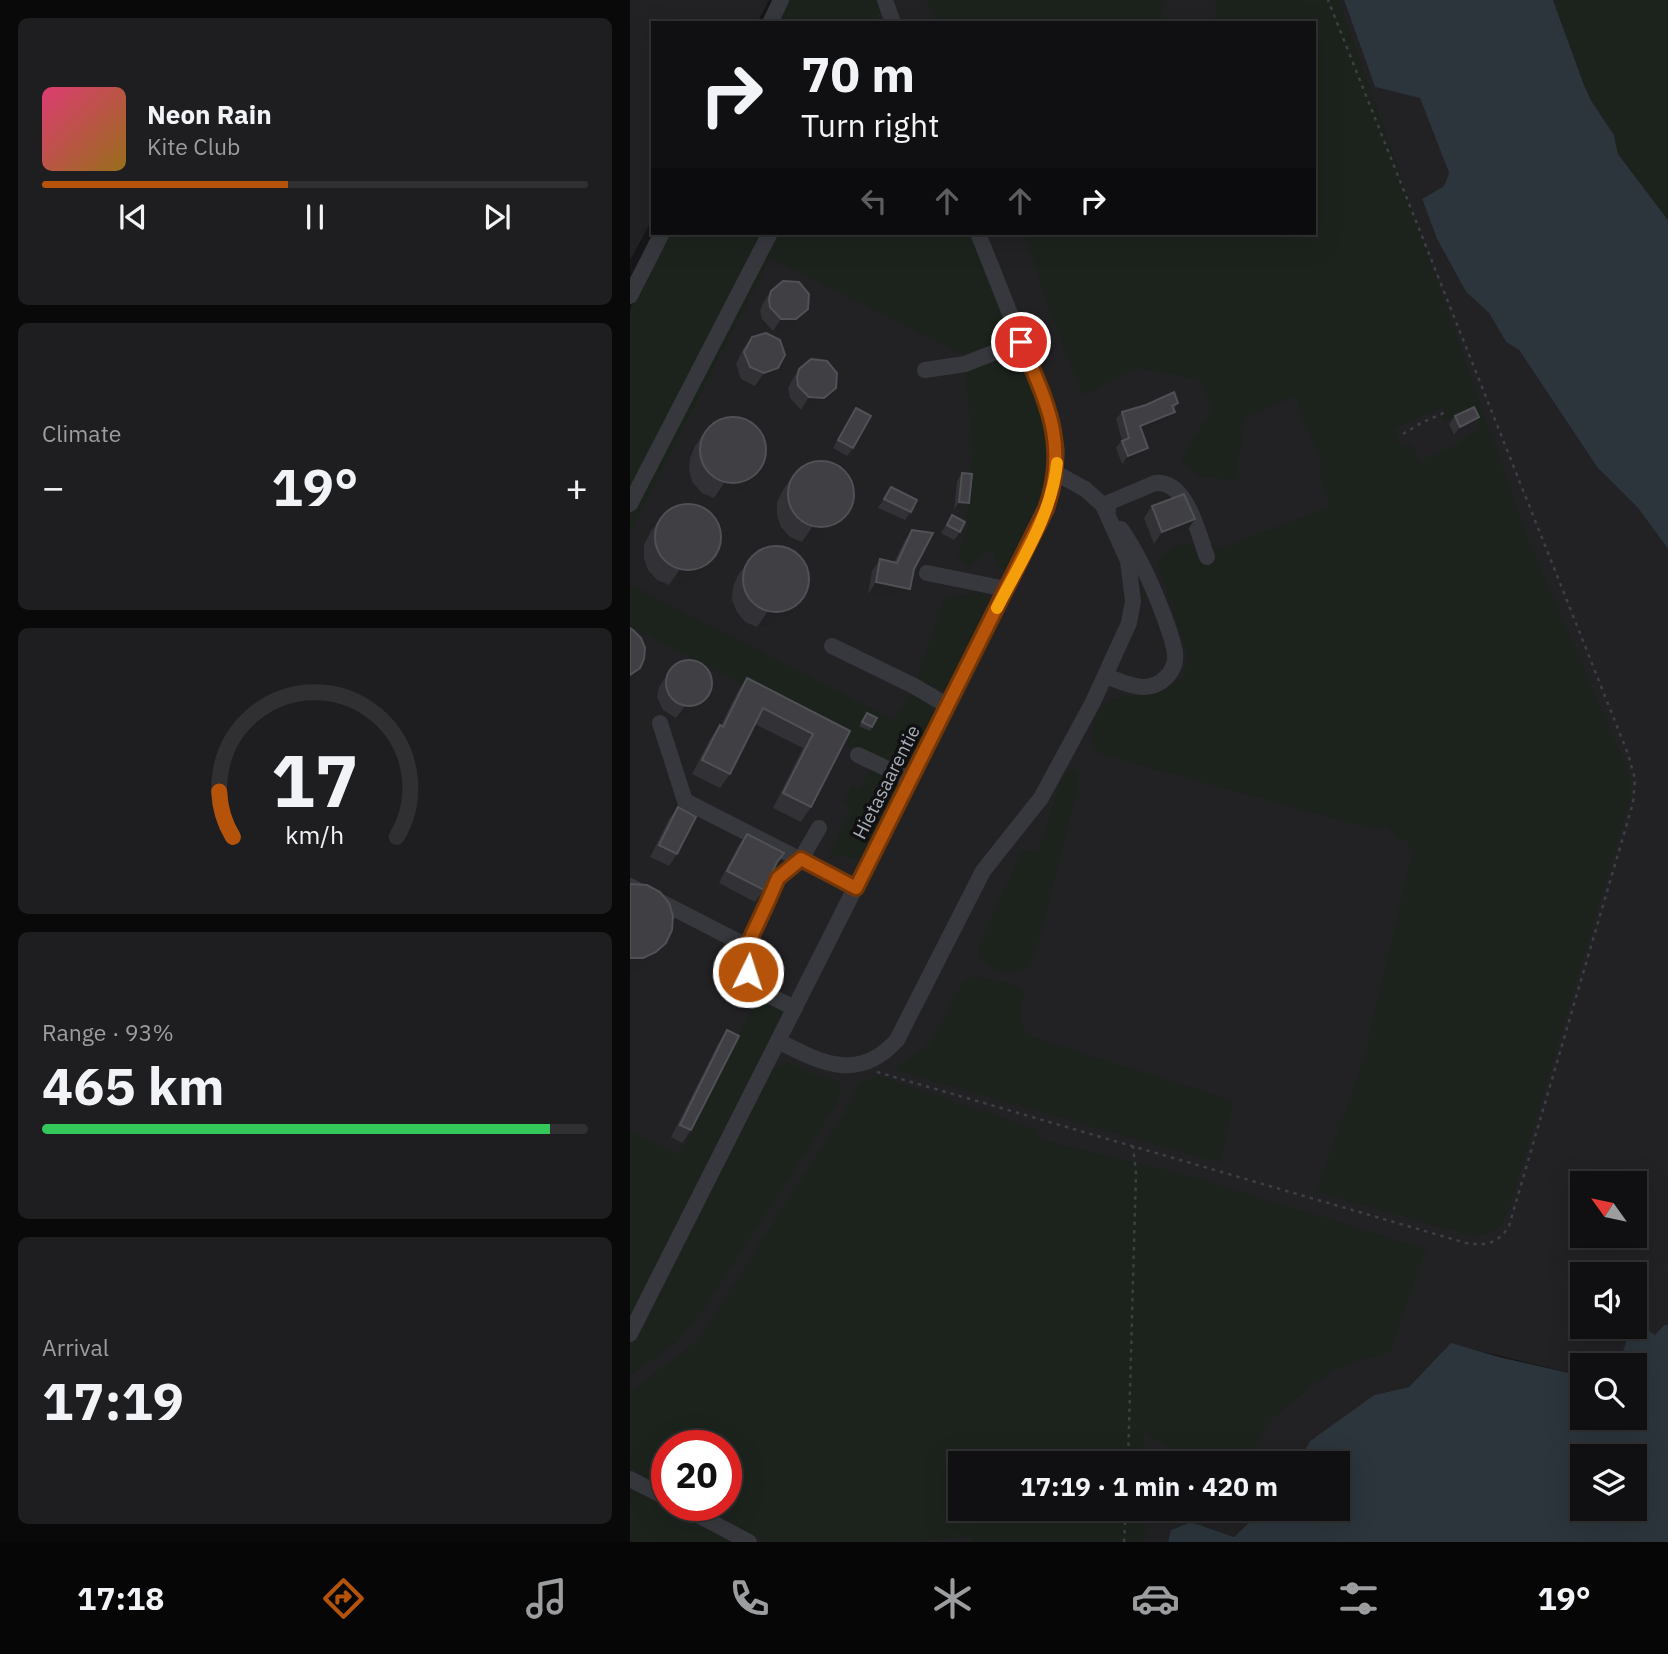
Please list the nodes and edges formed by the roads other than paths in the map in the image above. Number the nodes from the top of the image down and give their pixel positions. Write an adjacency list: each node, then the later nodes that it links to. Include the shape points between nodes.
1 (781, 0): 2 (street)
2 (771, 21)
3 (661, 235): 6 (street)
4 (769, 235): 10 (street)
5 (979, 235): 7 (street, Hietasaarentie)
6 (630, 296)
7 (1021, 342): 8 (street, via 965,364); 9 (street, Hietasaarentie, via 1052,421)
8 (925, 370)
9 (1056, 473): 11 (street); 14 (street, Hietasaarentie, via 1046,509)
10 (630, 504)
11 (1103, 505): 12 (street, via 1164,482 1188,505); 16 (street, via 1128,561 1133,601 1129,623); 16 (street, via 1138,553 1171,636 1175,662 1172,671 1154,685 1130,685)
12 (1206, 557)
13 (928, 573): 14 (street)
14 (1006, 589): 17 (street, Hietasaarentie)
15 (832, 646): 17 (street)
16 (1106, 676): 27 (street, via 1041,798 983,871 897,1040 885,1054 853,1065 829,1065)
17 (948, 706): 20 (street, Hietasaarentie)
18 (660, 723): 22 (street, via 685,801)
19 (858, 755): 20 (street)
20 (911, 780): 24 (street, Hietasaarentie)
21 (819, 828): 22 (street)
22 (801, 859): 24 (street); 25 (street, via 778,878)
23 (630, 886): 25 (street)
24 (856, 888): 26 (street, Hietasaarentie)
25 (747, 946): 26 (street, via 748,972 760,991)
26 (795, 1008): 27 (street, Hietasaarentie)
27 (778, 1041): 28 (street, Hietasaarentie)
28 (630, 1335)
29 (630, 1479): 30 (street)
30 (651, 1490)
31 (709, 1521): 32 (street)
32 (749, 1542)

